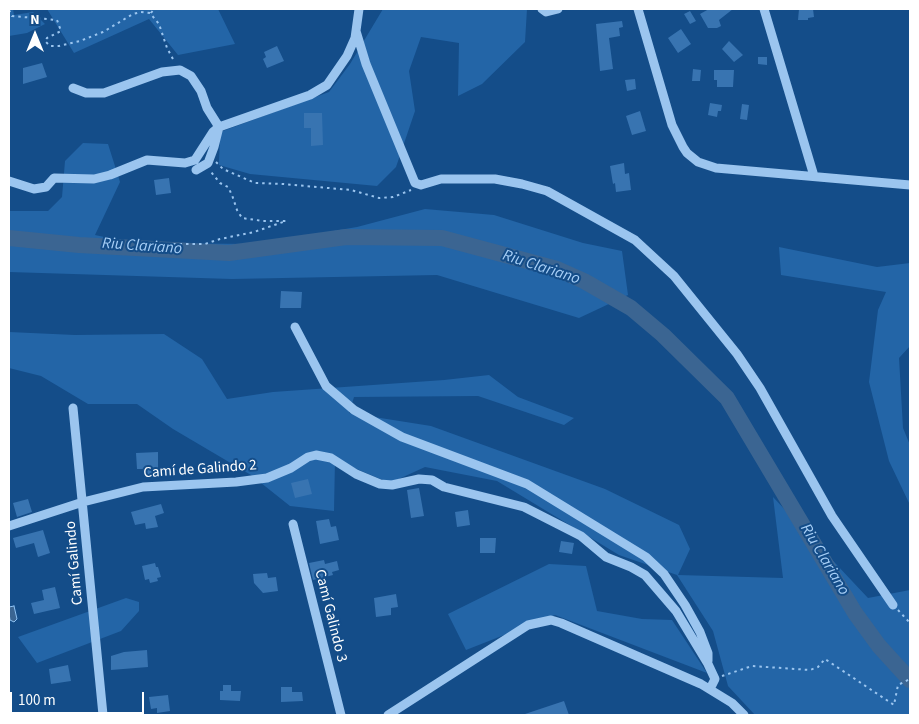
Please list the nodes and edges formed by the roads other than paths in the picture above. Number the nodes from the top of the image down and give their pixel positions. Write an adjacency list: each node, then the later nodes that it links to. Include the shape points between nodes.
1 (359, 9): 6 (street)
2 (542, 9): 3 (street, via 546,12)
3 (558, 9)
4 (638, 9): 10 (street, via 672,125 687,153 698,162 716,168)
5 (764, 9): 10 (street)
6 (356, 30): 8 (street, via 347,56 327,85 310,95); 18 (street, via 366,64 415,183 422,185 442,179 495,179 547,191 635,240 674,276 760,388 832,516)
7 (73, 88): 8 (street, via 86,93 104,93 162,72 180,70 192,76)
8 (219, 126): 9 (street, via 209,159); 11 (street, via 195,160 185,163 147,160 94,179 54,178 46,186 34,189)
9 (196, 170)
10 (814, 176): 12 (street)
11 (9, 181)
12 (910, 185)
13 (295, 327): 19 (street, via 326,386 354,410 402,437 527,484 646,557 664,574 689,611 706,644)
14 (73, 408): 15 (street, Camí Galindo)
15 (83, 502): 17 (street, Camí de Galindo 2); 19 (street, Camí de Galindo 2, via 143,487 259,480 275,476 316,455 331,458 380,484 392,485 419,478 432,480 524,507 581,536 606,557 645,575 676,612); 21 (street, Camí Galindo)
16 (293, 524): 22 (street, Camí Galindo 3)
17 (9, 526)
18 (893, 605)
19 (708, 664): 20 (street, Camí de Galindo 2, via 715,679)
20 (710, 689): 23 (street, via 668,668 551,620 528,625); 24 (street)
21 (103, 715)
22 (341, 715)
23 (388, 715)
24 (744, 715)

